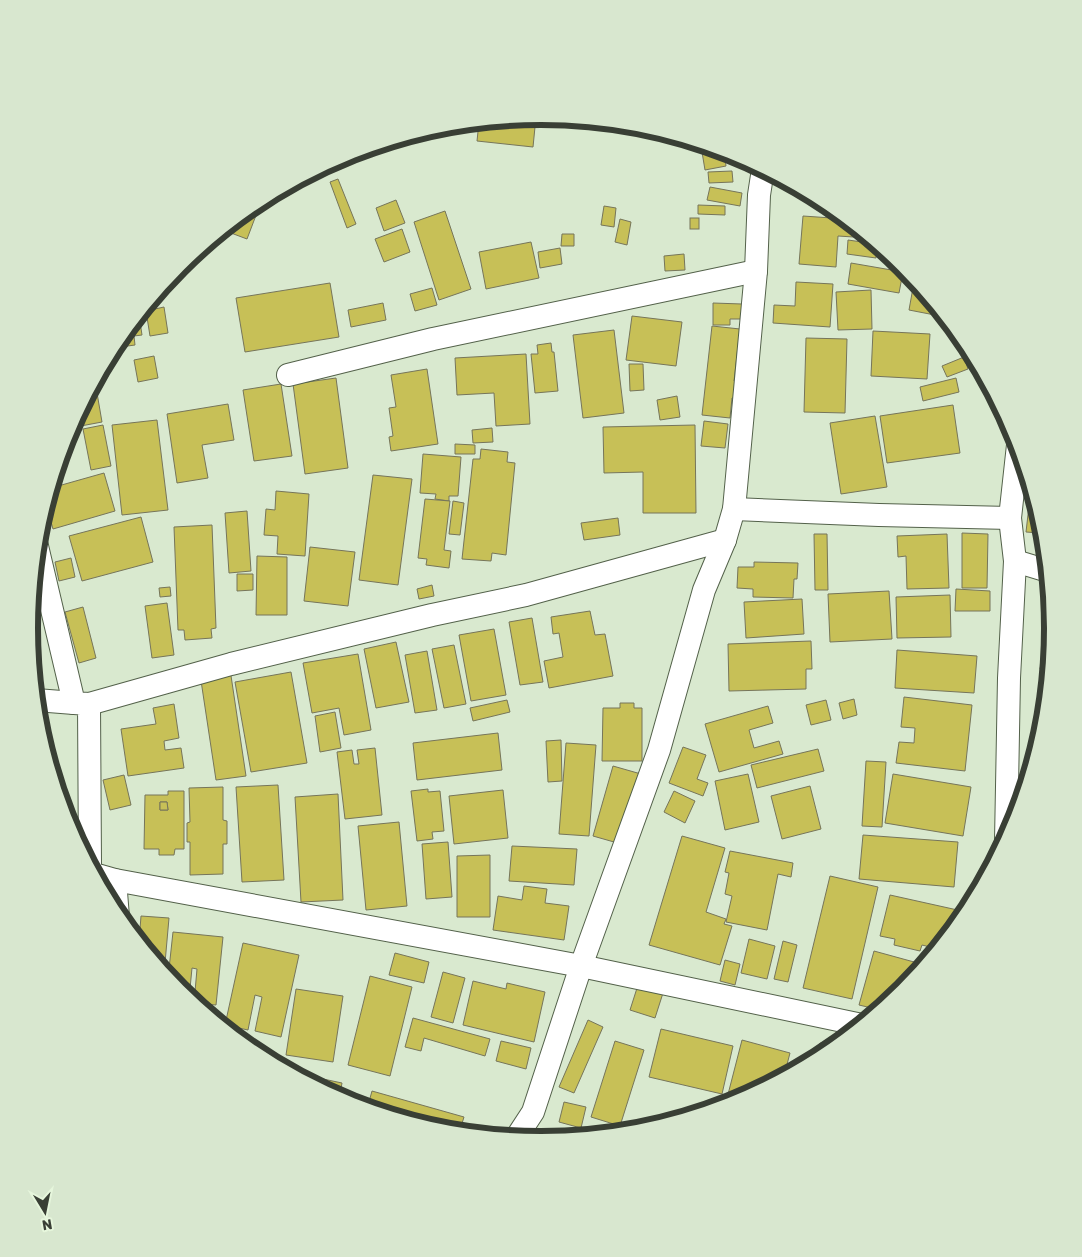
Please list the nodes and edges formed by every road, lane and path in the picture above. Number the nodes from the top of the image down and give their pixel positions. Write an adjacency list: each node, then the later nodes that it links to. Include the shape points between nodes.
1 (762, 176): 2 (street)
2 (756, 271): 3 (street, via 433,339); 5 (street)
3 (288, 374)
4 (1016, 462): 6 (street)
5 (734, 509): 6 (street); 7 (street)
6 (1010, 518): 8 (street)
7 (725, 540): 12 (street, via 526,596 432,615 230,664); 16 (street, via 704,590 659,750)
8 (1015, 561): 10 (street); 13 (street)
9 (42, 563): 12 (street)
10 (1041, 569)
11 (43, 701): 12 (street)
12 (82, 704): 14 (street)
13 (1006, 820)
14 (89, 852)
15 (105, 877): 16 (street)
16 (581, 966): 17 (street); 18 (street, via 533,1112)
17 (854, 1023)
18 (520, 1131)

